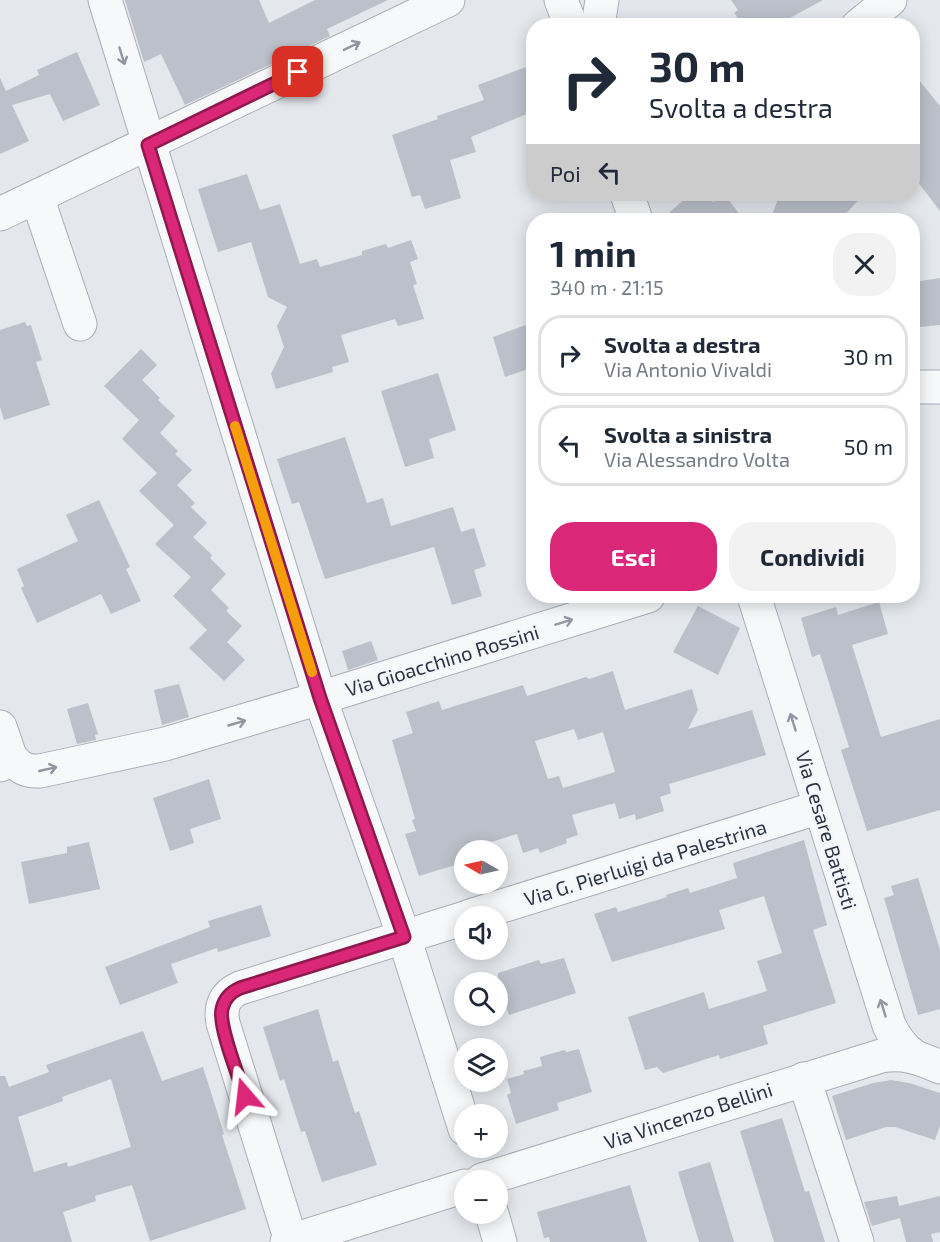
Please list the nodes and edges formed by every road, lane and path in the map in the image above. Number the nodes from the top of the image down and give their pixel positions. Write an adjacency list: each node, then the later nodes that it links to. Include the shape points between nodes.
1 (105, 0): 9 (street, one-way to 9)
2 (448, 0): 9 (street, one-way to 2)
3 (561, 0): 6 (street)
4 (602, 0): 7 (street)
5 (890, 0): 8 (street)
6 (568, 18)
7 (599, 18)
8 (868, 18)
9 (148, 145): 10 (street); 17 (street)
10 (37, 197): 11 (street); 12 (street)
11 (0, 214)
12 (80, 324)
13 (920, 387): 14 (street)
14 (940, 387)
15 (625, 603): 17 (street, Via Gioacchino Rossini, one-way to 15)
16 (756, 603): 19 (street, Via Cesare Battisti, one-way to 16)
17 (320, 698): 18 (street, Via Gioacchino Rossini, one-way to 17, via 21,767 30,772 40,771 165,744); 22 (street)
18 (3, 749)
19 (820, 807): 20 (street, Via G. Pierluigi da Palestrina); 23 (street, Via Cesare Battisti, one-way to 19, via 888,1025)
20 (502, 906)
21 (454, 921): 22 (street)
22 (404, 937): 25 (street); 29 (street, via 240,988 224,1002 222,1023)
23 (916, 1059): 24 (street, Via Vincenzo Bellini, via 881,1056)
24 (804, 1079): 26 (street, Via Vincenzo Bellini); 31 (street)
25 (457, 1104)
26 (508, 1172)
27 (454, 1189): 29 (street)
28 (495, 1224): 30 (street)
29 (289, 1241)
30 (500, 1242)
31 (857, 1242)

